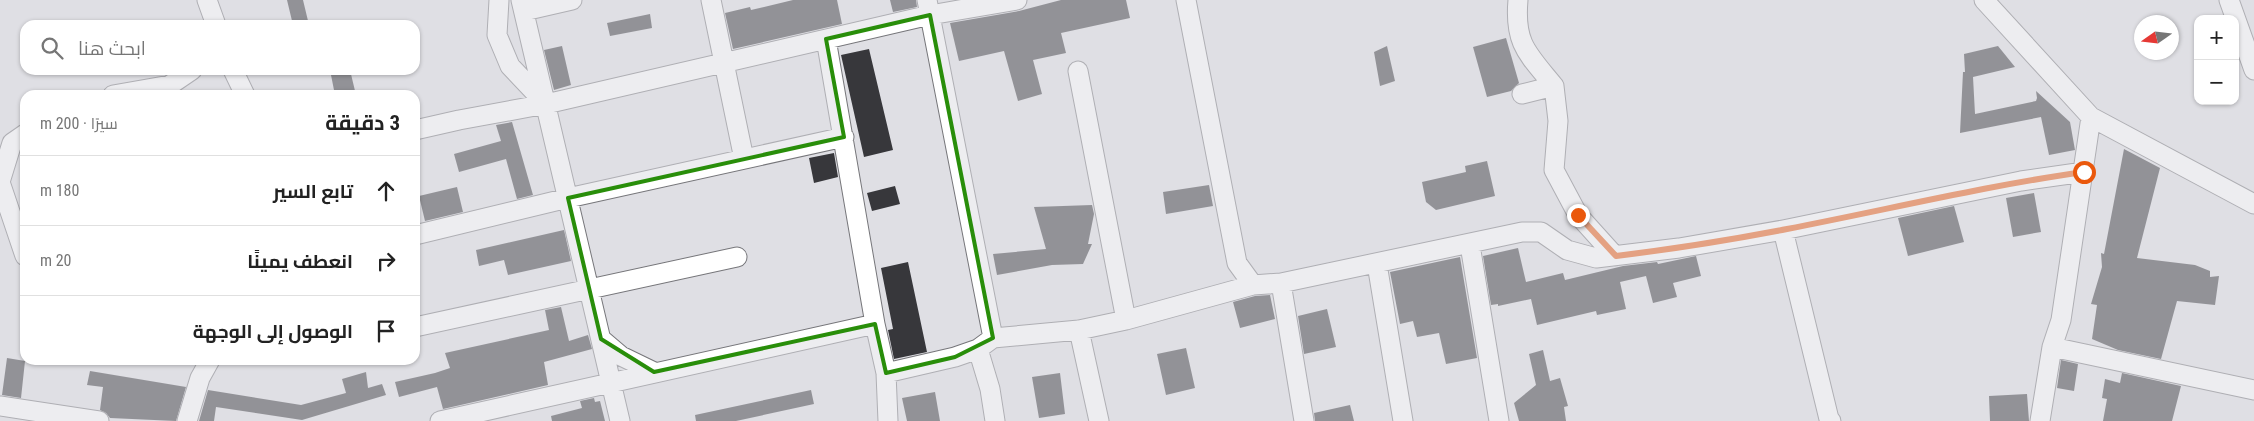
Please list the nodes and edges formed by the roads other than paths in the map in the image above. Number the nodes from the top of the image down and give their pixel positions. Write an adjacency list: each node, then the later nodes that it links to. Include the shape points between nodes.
1 (499, 0): 21 (street, via 497,35 510,66)
2 (572, 0): 9 (street)
3 (711, 0): 12 (street)
4 (1017, 0): 10 (street)
5 (1186, 0): 38 (street, via 1237,263)
6 (1518, 0): 17 (street, via 1518,29 1524,49)
7 (1984, 0): 22 (street)
8 (2230, 0): 13 (street)
9 (522, 5): 21 (street)
10 (928, 7): 11 (street); 45 (street)
11 (826, 39): 12 (street); 24 (street)
12 (724, 63): 21 (street); 26 (street)
13 (2254, 68)
14 (1078, 71): 40 (street)
15 (186, 75): 18 (street)
16 (235, 75): 19 (street)
17 (1554, 86): 20 (street); 34 (street, via 1558,121 1554,170 1578,215)
18 (169, 90)
19 (243, 90)
20 (1522, 94)
21 (546, 104): 23 (street); 28 (street)
22 (2091, 117): 27 (street); 29 (street)
23 (420, 129)
24 (844, 137): 26 (street); 41 (street)
25 (20, 138): 30 (street, via 12,144 0,182)
26 (744, 159): 28 (street)
27 (2084, 172): 31 (street, via 2021,181); 46 (street, via 2061,320)
28 (568, 198): 32 (street); 39 (street)
29 (2254, 204)
30 (19, 221)
31 (1783, 230): 34 (street); 63 (street)
32 (420, 234)
33 (1470, 245): 34 (street, via 1522,232 1541,232 1567,250 1596,258); 36 (street); 62 (street)
34 (1616, 256)
35 (737, 257): 39 (street)
36 (1377, 264): 37 (street); 61 (street)
37 (1281, 283): 38 (street); 60 (street)
38 (1253, 285): 40 (street)
39 (589, 289): 42 (street); 44 (street)
40 (1126, 320): 43 (street)
41 (875, 324): 48 (street); 49 (street)
42 (420, 326)
43 (1079, 330): 45 (street); 59 (street)
44 (601, 339): 48 (street, via 621,356); 50 (street)
45 (986, 344): 49 (street, via 955,357); 58 (street)
46 (2052, 347): 51 (street); 64 (street)
47 (207, 365): 54 (street)
48 (654, 372): 50 (street)
49 (886, 373): 57 (street)
50 (611, 382): 55 (street); 56 (street)
51 (2254, 390)
52 (0, 406): 53 (street)
53 (98, 421)
54 (187, 421)
55 (440, 421)
56 (620, 421)
57 (888, 421)
58 (995, 421)
59 (1099, 421)
60 (1304, 421)
61 (1403, 421)
62 (1500, 421)
63 (1831, 421)
64 (2040, 421)

